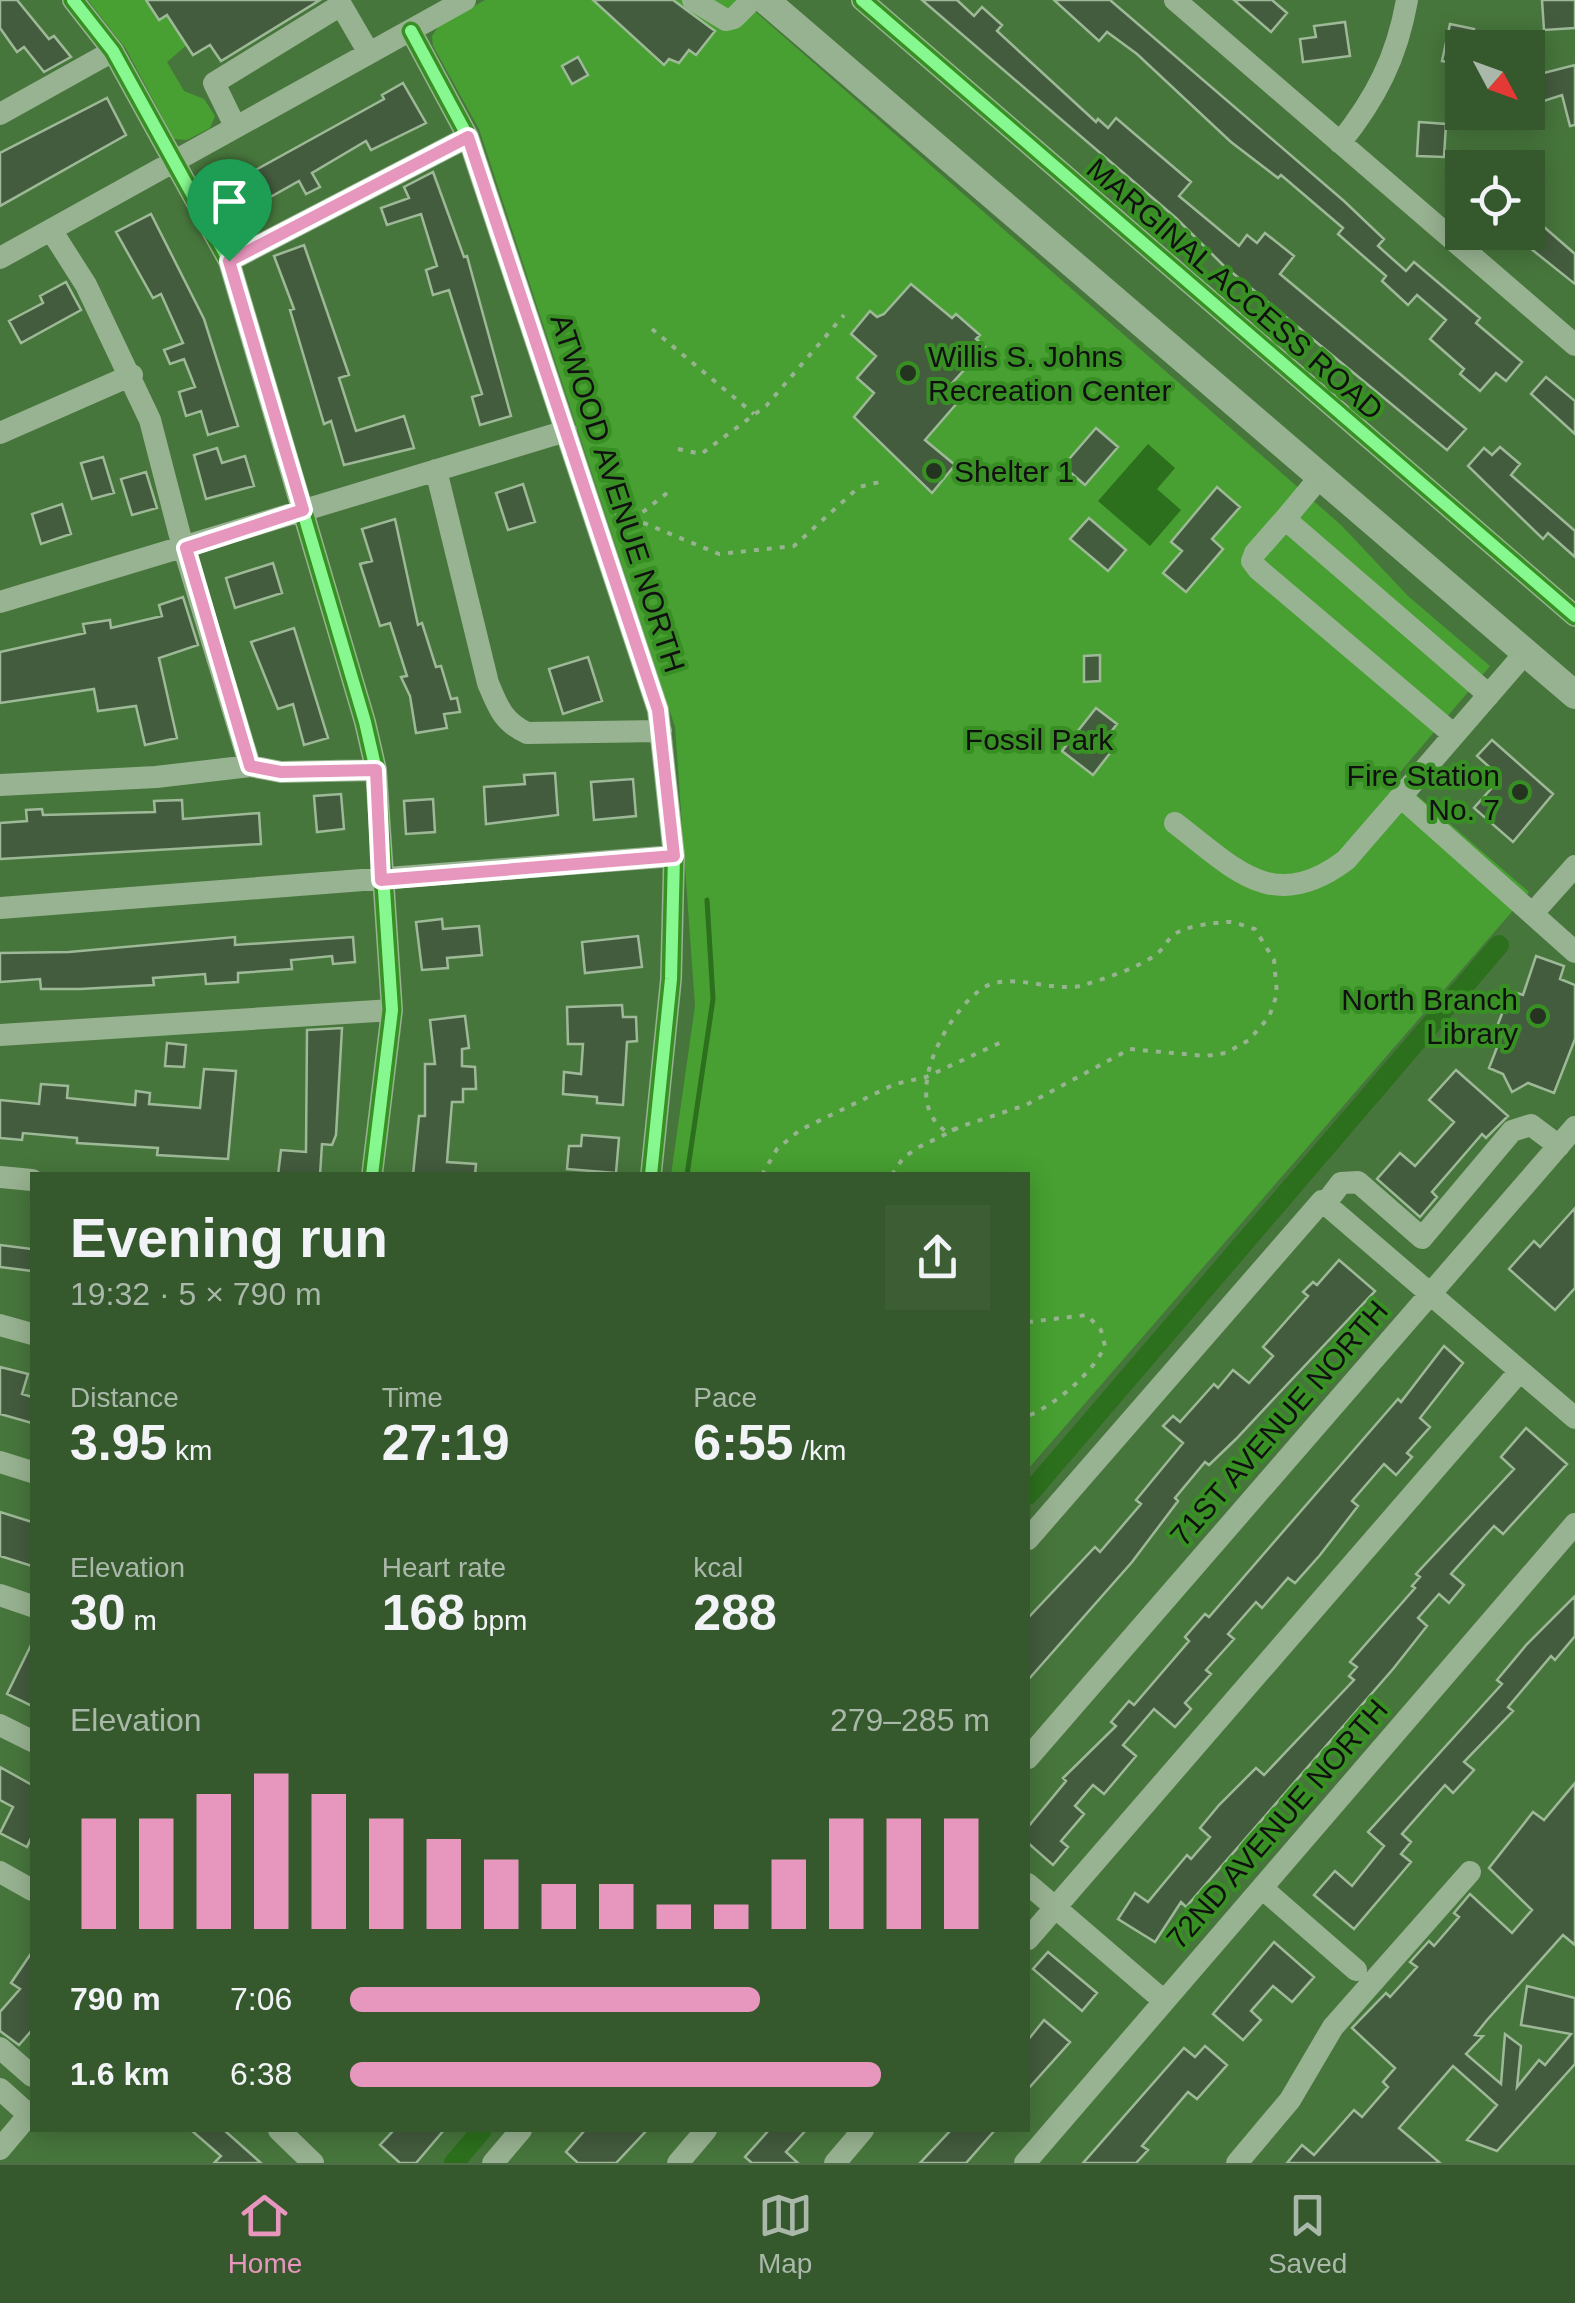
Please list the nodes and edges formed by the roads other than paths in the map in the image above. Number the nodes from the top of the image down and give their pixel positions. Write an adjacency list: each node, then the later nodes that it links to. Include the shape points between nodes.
1 (73, 0): 11 (street)
2 (466, 0): 10 (street)
3 (693, 0): 4 (street, via 726,20)
4 (752, 0)
5 (765, 0): 26 (main road)
6 (862, 0): 31 (street, MARGINAL ACCESS ROAD)
7 (1176, 0): 16 (street)
8 (1407, 0): 16 (street, via 1387,74)
9 (345, 2): 12 (street); 14 (street, via 214,82)
10 (411, 30): 12 (street); 15 (street, ATWOOD AVENUE NORTH)
11 (113, 50): 13 (street); 17 (street)
12 (369, 53): 14 (street)
13 (0, 114)
14 (234, 126): 17 (street)
15 (468, 137): 20 (street); 23 (street, ATWOOD AVENUE NORTH)
16 (1340, 143): 21 (street)
17 (173, 159): 18 (street); 20 (street)
18 (51, 230): 19 (street); 22 (street)
19 (0, 258)
20 (229, 261): 27 (street)
21 (1575, 345)
22 (132, 375): 24 (street); 29 (street)
23 (566, 431): 25 (street); 35 (street, ATWOOD AVENUE NORTH)
24 (0, 433)
25 (436, 470): 27 (street); 35 (street, via 488,683 511,726 528,733)
26 (1320, 477): 28 (street); 32 (main road)
27 (303, 510): 29 (street); 38 (street)
28 (1285, 518): 33 (street); 36 (street, via 1255,553 1258,569)
29 (186, 548): 30 (street); 37 (street)
30 (0, 602)
31 (1575, 616)
32 (1525, 652): 33 (street); 34 (main road)
33 (1488, 695): 36 (street)
34 (1575, 696)
35 (661, 731): 42 (street, ATWOOD AVENUE NORTH)
36 (1454, 734): 40 (street)
37 (250, 766): 38 (street, via 281,772); 39 (street)
38 (376, 770): 44 (street)
39 (0, 785)
40 (1400, 797): 41 (street, via 1346,860 1294,887 1245,877); 46 (street)
41 (1175, 822)
42 (674, 856): 44 (street); 53 (street, ATWOOD AVENUE NORTH, via 672,978)
43 (1575, 866): 46 (street)
44 (381, 880): 45 (street); 48 (street)
45 (0, 908)
46 (1533, 914): 47 (street)
47 (1575, 952)
48 (392, 1010): 49 (street); 52 (street)
49 (0, 1035)
50 (1575, 1128): 51 (street, 71ST AVENUE NORTH)
51 (1559, 1146): 57 (street, via 1531,1124 1512,1130); 59 (street, 71ST AVENUE NORTH)
52 (372, 1172)
53 (651, 1172)
54 (0, 1177): 55 (street)
55 (30, 1180)
56 (1324, 1202): 57 (street, via 1342,1183 1358,1182); 58 (street); 67 (street)
57 (1422, 1238): 58 (street)
58 (1398, 1266): 59 (street)
59 (1431, 1294): 62 (street); 72 (street, 71ST AVENUE NORTH)
60 (0, 1325): 61 (street)
61 (30, 1333)
62 (1520, 1371): 63 (street); 78 (street)
63 (1575, 1418)
64 (0, 1462): 65 (street)
65 (30, 1471)
66 (1575, 1524): 76 (street, 72ND AVENUE NORTH)
67 (1030, 1537)
68 (0, 1595): 69 (street)
69 (30, 1605)
70 (0, 1725): 71 (street)
71 (30, 1740)
72 (1030, 1756)
73 (0, 1872): 77 (street)
74 (1470, 1872): 97 (street, via 1333,2027 1290,2100)
75 (1030, 1886): 78 (street)
76 (1262, 1888): 80 (street); 81 (street, 72ND AVENUE NORTH)
77 (30, 1889)
78 (1054, 1908): 79 (street); 81 (street)
79 (1030, 1937)
80 (1356, 1970)
81 (1164, 2001): 96 (street, 72ND AVENUE NORTH)
82 (0, 2048): 83 (street)
83 (30, 2074)
84 (0, 2089): 85 (street)
85 (30, 2112)
86 (30, 2114): 91 (street)
87 (281, 2132): 92 (street)
88 (519, 2132): 93 (street)
89 (704, 2132): 94 (street)
90 (861, 2132): 95 (street)
91 (0, 2149)
92 (313, 2163)
93 (493, 2163)
94 (678, 2163)
95 (835, 2163)
96 (1025, 2163)
97 (1237, 2163)

